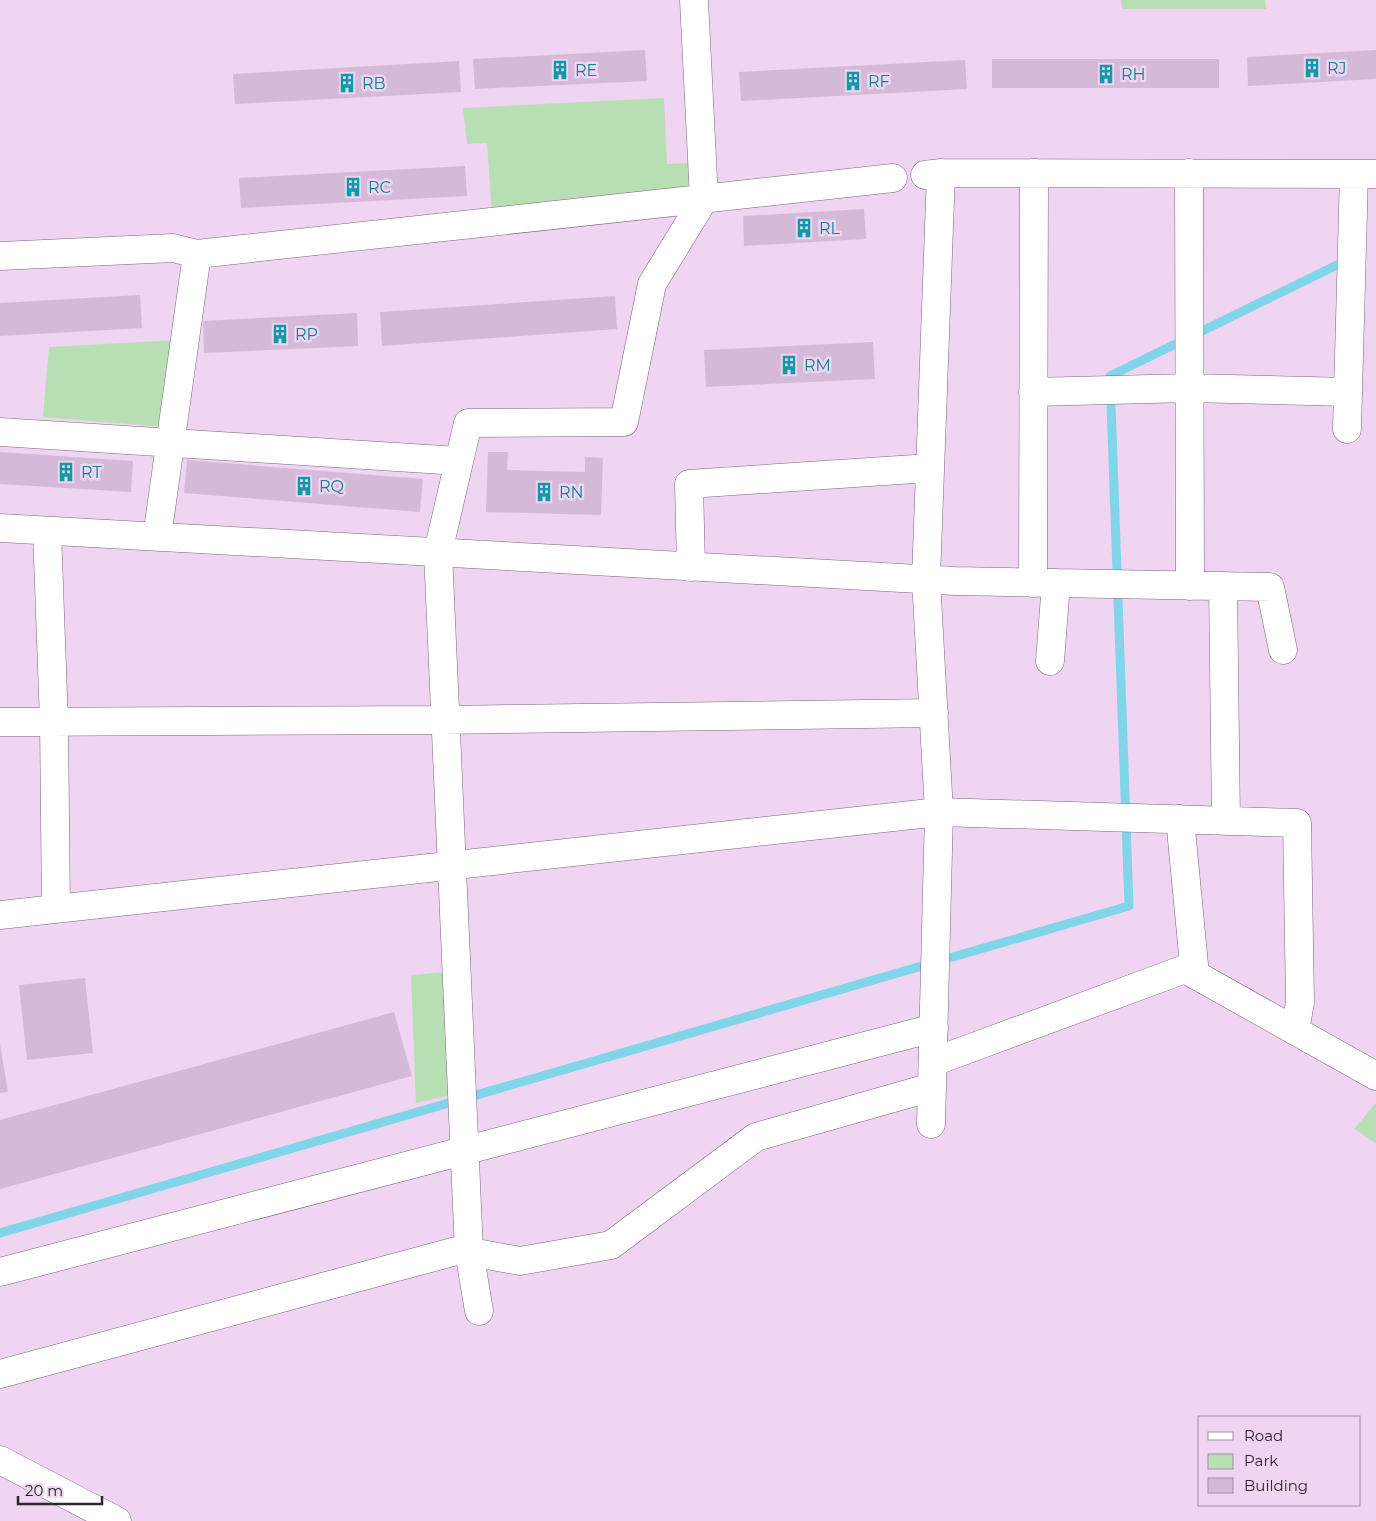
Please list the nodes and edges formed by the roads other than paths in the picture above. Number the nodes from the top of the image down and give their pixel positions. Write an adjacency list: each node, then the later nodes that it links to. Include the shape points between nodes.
1 (694, 0): 6 (street)
2 (1034, 173): 3 (street); 10 (street); 16 (street, via 933,174)
3 (1188, 173): 4 (street); 9 (street)
4 (1365, 174): 11 (street)
5 (893, 178): 6 (street)
6 (704, 199): 7 (street); 15 (street, via 652,284 624,422 468,423)
7 (197, 254): 8 (street, via 173,248); 14 (street)
8 (0, 256)
9 (1189, 388): 10 (street); 11 (street); 24 (street)
10 (1033, 392): 23 (street)
11 (1348, 392): 12 (street)
12 (1347, 429)
13 (0, 432): 14 (street)
14 (170, 442): 15 (street); 19 (street)
15 (459, 461): 20 (street)
16 (930, 468): 21 (street, via 689,484); 22 (street)
17 (0, 528): 18 (street)
18 (47, 531): 19 (street); 31 (street)
19 (157, 537): 20 (street)
20 (438, 552): 21 (street); 29 (street)
21 (691, 567): 22 (street)
22 (926, 580): 23 (street); 28 (street)
23 (1045, 583): 24 (street); 27 (street)
24 (1190, 586): 25 (street)
25 (1223, 586): 26 (street, via 1270,588); 34 (street)
26 (1283, 650)
27 (1050, 661)
28 (934, 713): 29 (street); 32 (street)
29 (444, 720): 31 (street); 35 (street)
30 (0, 722): 31 (street)
31 (54, 722): 36 (street)
32 (939, 812): 33 (street); 35 (street); 39 (street)
33 (1180, 820): 34 (street); 38 (street)
34 (1226, 821): 40 (street, via 1297,823 1300,1002)
35 (450, 866): 36 (street); 44 (street)
36 (56, 909): 37 (street)
37 (0, 915)
38 (1195, 975): 40 (street); 41 (street, via 1185,969)
39 (934, 1028): 41 (street); 44 (street)
40 (1295, 1031): 42 (street)
41 (933, 1074): 43 (street); 45 (street, via 756,1137 611,1245 520,1261)
42 (1376, 1076)
43 (932, 1124)
44 (464, 1151): 45 (street); 46 (street)
45 (469, 1251): 47 (street); 48 (street, via 460,1250)
46 (0, 1272)
47 (478, 1311)
48 (0, 1374)
49 (0, 1460): 50 (street)
50 (117, 1521)

